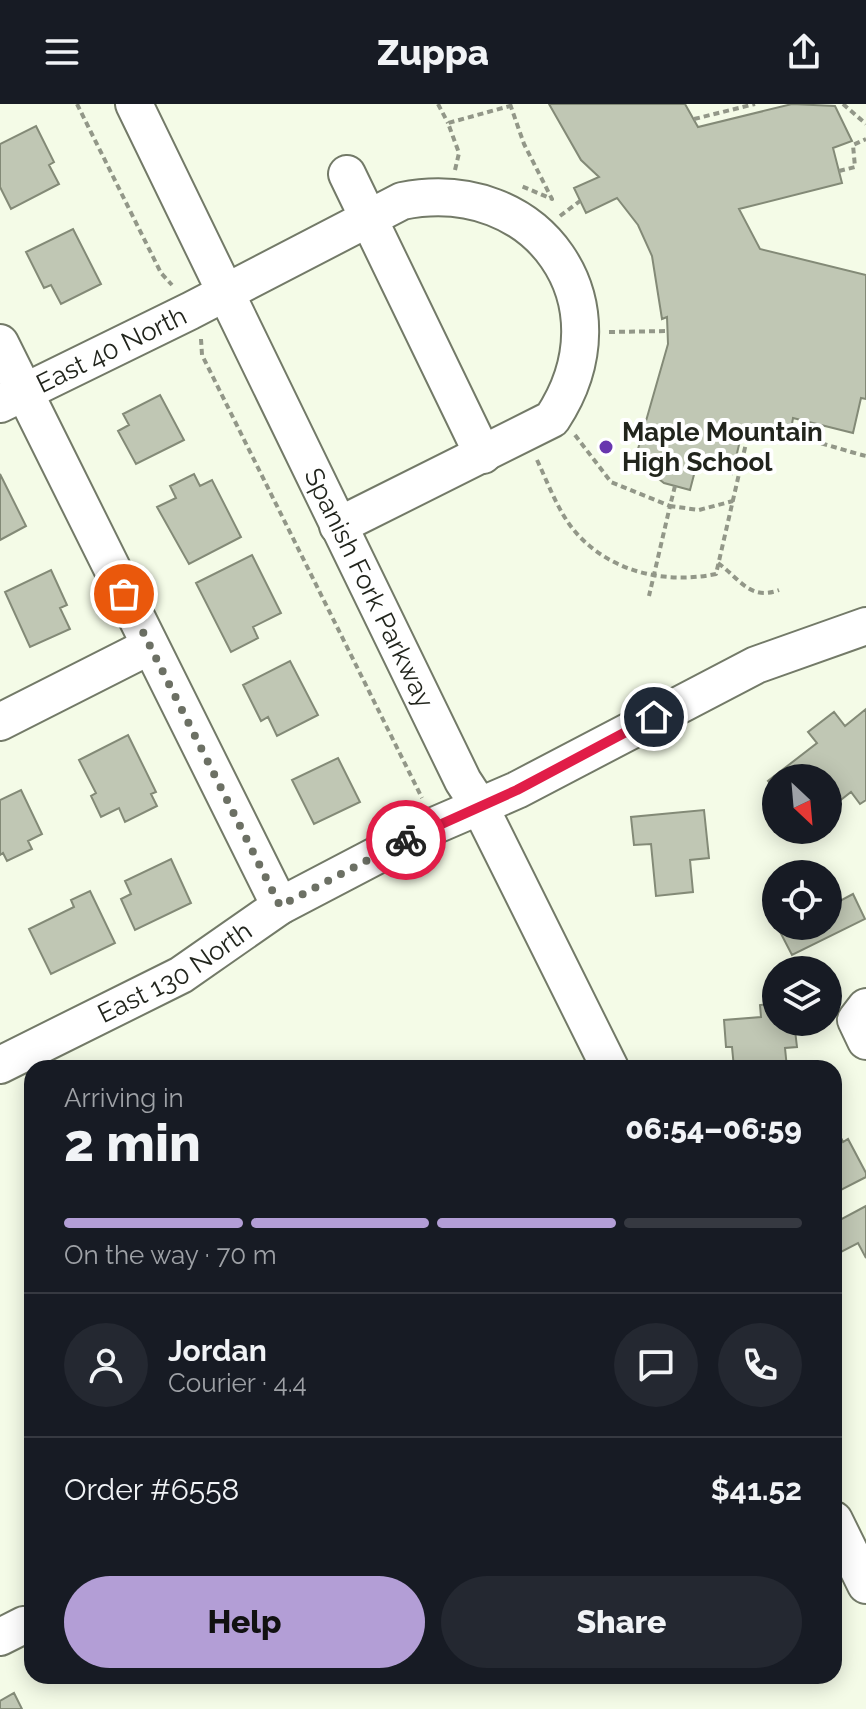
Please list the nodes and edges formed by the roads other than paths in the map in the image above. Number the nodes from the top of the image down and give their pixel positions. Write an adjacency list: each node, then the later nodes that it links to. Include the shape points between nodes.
1 (134, 104): 4 (street, Spanish Fork Parkway)
2 (347, 174): 3 (street)
3 (368, 218): 4 (street, East 40 North); 7 (street); 7 (street, East 40 North, via 402,201 433,195 486,202 524,221 546,240 573,286 581,329 569,394 552,419)
4 (223, 293): 6 (street, East 40 North); 8 (street, Spanish Fork Parkway)
5 (0, 343): 6 (street)
6 (12, 398): 10 (street)
7 (483, 455): 8 (street, East 40 North)
8 (338, 526): 12 (street, Spanish Fork Parkway)
9 (866, 626): 12 (street, East 130 North, via 756,665)
10 (150, 646): 11 (street); 13 (street)
11 (0, 722)
12 (480, 807): 13 (street, East 130 North); 14 (street, Spanish Fork Parkway)
13 (280, 906): 15 (street, East 130 North, via 181,975)
14 (606, 1060)
15 (0, 1065)
16 (842, 1536): 17 (street)
17 (866, 1585)

